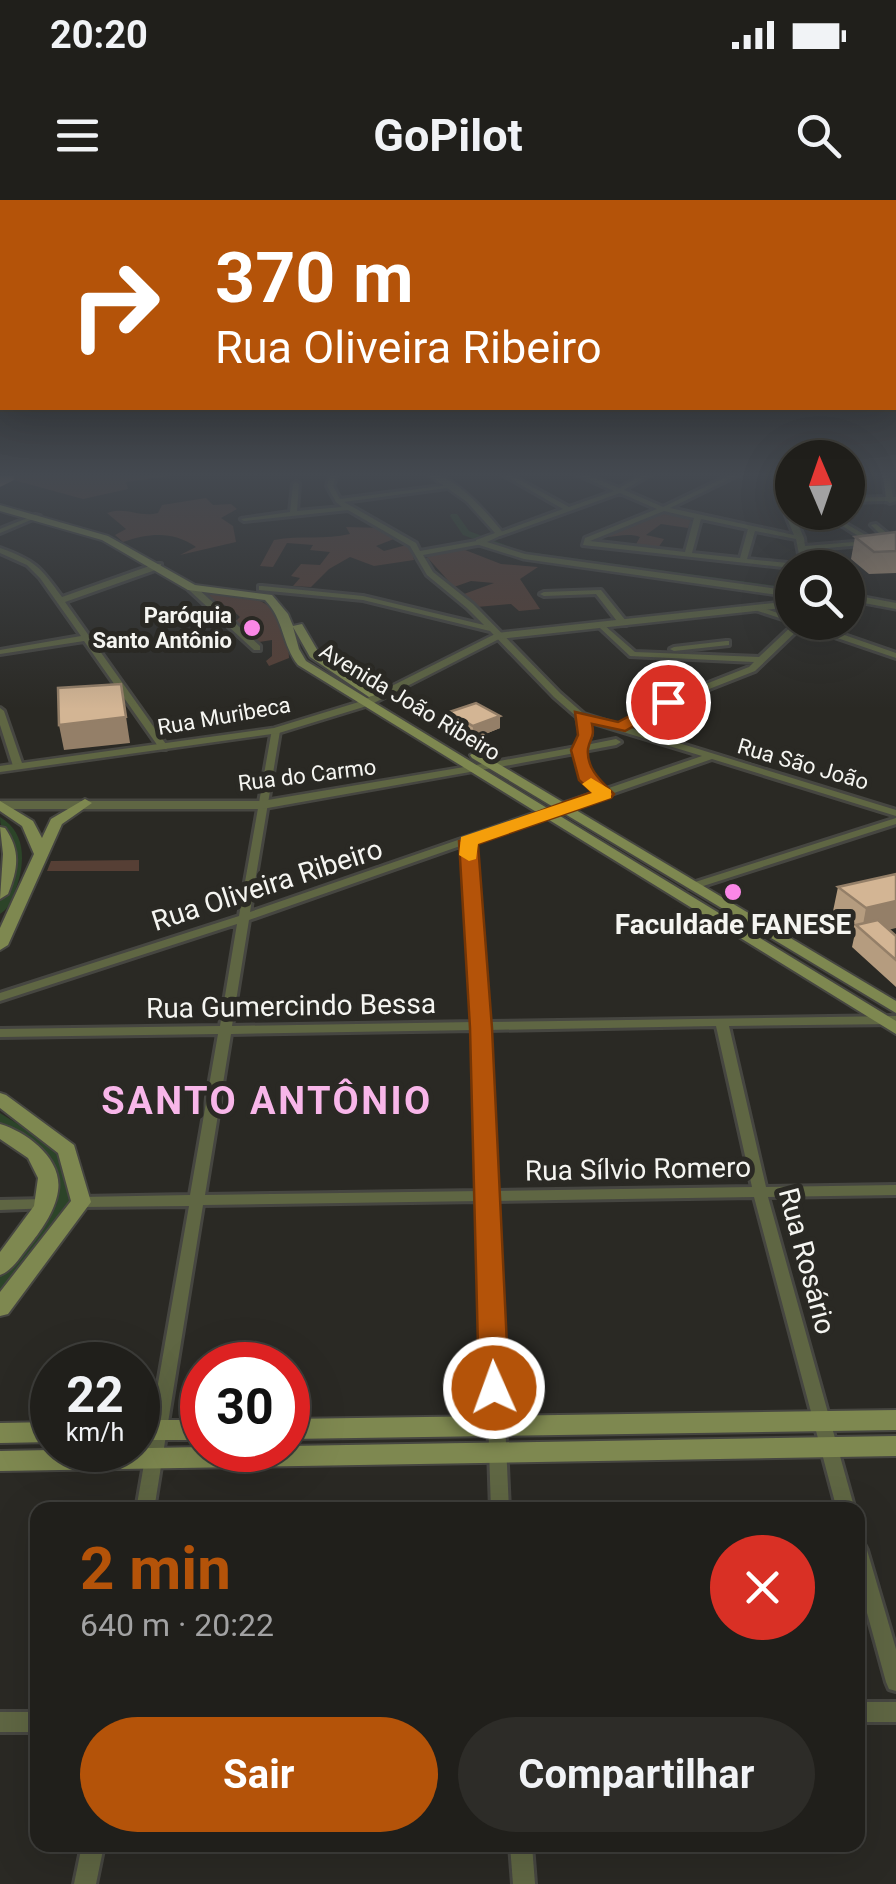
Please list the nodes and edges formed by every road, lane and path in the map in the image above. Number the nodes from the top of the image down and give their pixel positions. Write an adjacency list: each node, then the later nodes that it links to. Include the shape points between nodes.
1 (3, 552): 18 (street, via 34,567)
2 (130, 552): 11 (main road)
3 (429, 552): 7 (street)
4 (513, 552): 14 (street)
5 (666, 552): 8 (street)
6 (746, 552): 9 (street)
7 (418, 554): 26 (street, Rua São João)
8 (688, 554): 9 (street)
9 (744, 560): 10 (street)
10 (775, 564)
11 (158, 566): 12 (main road); 18 (street)
12 (188, 586): 13 (main road); 32 (street); 38 (main road, Avenida João Ribeiro, via 268,596 291,631 296,657)
13 (262, 588): 26 (street, via 364,598); 38 (main road, Avenida João Ribeiro, via 282,598 314,654)
14 (775, 589)
15 (544, 594): 24 (street, via 598,592)
16 (896, 594): 17 (street)
17 (865, 597)
18 (59, 601): 27 (street)
19 (865, 602): 22 (street)
20 (775, 606): 21 (street)
21 (758, 608): 23 (street); 24 (street)
22 (896, 608)
23 (775, 614)
24 (623, 623): 25 (street)
25 (603, 626): 26 (street); 34 (street)
26 (494, 632): 38 (street, Rua Muribeca); 40 (street, Rua São João)
27 (86, 638): 33 (street); 45 (street)
28 (780, 640): 37 (street)
29 (849, 640): 35 (street)
30 (726, 643): 31 (street)
31 (702, 646): 34 (street); 36 (street)
32 (257, 648)
33 (0, 652)
34 (632, 654): 36 (street)
35 (896, 656)
36 (709, 657): 37 (street)
37 (762, 660): 42 (street)
38 (372, 700): 43 (street, Rua Muribeca); 49 (main road, Avenida João Ribeiro)
39 (0, 711): 41 (street)
40 (581, 716): 42 (street, Rua São João); 46 (street, via 586,735)
41 (2, 727): 48 (street)
42 (619, 728): 47 (street, Rua São João)
43 (275, 730): 45 (street, Rua Muribeca); 56 (street)
44 (616, 742): 46 (street, Rua do Carmo)
45 (163, 747): 48 (street, Rua Muribeca)
46 (579, 750): 49 (street, Rua do Carmo); 52 (street, via 588,780)
47 (709, 757): 52 (street); 59 (street, Rua São João)
48 (18, 766): 50 (street, Rua Muribeca)
49 (486, 767): 56 (street, Rua do Carmo); 57 (main road, Avenida João Ribeiro); 58 (main road, Avenida João Ribeiro)
50 (0, 772)
51 (0, 792): 53 (street)
52 (605, 794): 57 (street)
53 (52, 803): 54 (street, Rua do Carmo); 55 (street, Rua do Carmo)
54 (85, 803): 56 (street, Rua do Carmo); 62 (main road, via 56,822)
55 (0, 805): 62 (main road, via 28,824)
56 (262, 805): 65 (street)
57 (566, 808): 58 (street, Rua Oliveira Ribeiro); 63 (main road, Avenida João Ribeiro)
58 (547, 814): 61 (street, Rua Oliveira Ribeiro); 68 (main road, Avenida João Ribeiro)
59 (896, 817): 63 (street)
60 (0, 831): 64 (main road, via 12,860)
61 (468, 841): 65 (street, Rua Oliveira Ribeiro); 70 (street)
62 (42, 855): 66 (main road)
63 (693, 886): 68 (main road, Avenida João Ribeiro)
64 (0, 894)
65 (246, 917): 67 (street, Rua Oliveira Ribeiro); 71 (street)
66 (0, 944)
67 (0, 997)
68 (893, 1019): 69 (street, Rua Gumercindo Bessa)
69 (722, 1024): 70 (street, Rua Gumercindo Bessa); 76 (street, Rua Rosário)
70 (481, 1028): 71 (street, Rua Gumercindo Bessa); 77 (street)
71 (226, 1032): 72 (street, Rua Gumercindo Bessa); 78 (street)
72 (0, 1033)
73 (0, 1099): 79 (main road, via 67,1150)
74 (0, 1130): 81 (main road, via 43,1163)
75 (896, 1190): 76 (street, Rua Sílvio Romero)
76 (760, 1192): 77 (street, Rua Sílvio Romero); 86 (street, Rua Rosário)
77 (486, 1196): 78 (street, Rua Sílvio Romero); 87 (street)
78 (197, 1200): 79 (street, Rua Sílvio Romero); 84 (street)
79 (81, 1202): 83 (main road)
80 (0, 1204): 81 (street)
81 (46, 1204): 82 (main road)
82 (0, 1267)
83 (0, 1308)
84 (160, 1374)
85 (896, 1420): 86 (main road)
86 (822, 1422): 87 (main road); 91 (street, Rua Rosário)
87 (496, 1427): 88 (main road); 93 (street)
88 (310, 1429)
89 (30, 1432): 90 (main road)
90 (0, 1433)
91 (828, 1446): 92 (main road); 93 (main road); 100 (street, Rua Rosário)
92 (896, 1446)
93 (497, 1452): 94 (main road); 99 (street)
94 (160, 1455)
95 (30, 1459): 96 (main road)
96 (0, 1460)
97 (151, 1472): 98 (street)
98 (146, 1502)
99 (500, 1502)
100 (844, 1502)
101 (865, 1574): 102 (street)
102 (896, 1682)
103 (865, 1712): 104 (street)
104 (896, 1712)
105 (0, 1722): 106 (street)
106 (30, 1722)
107 (92, 1852): 109 (street)
108 (522, 1852): 110 (street)
109 (85, 1884)
110 (524, 1884)

